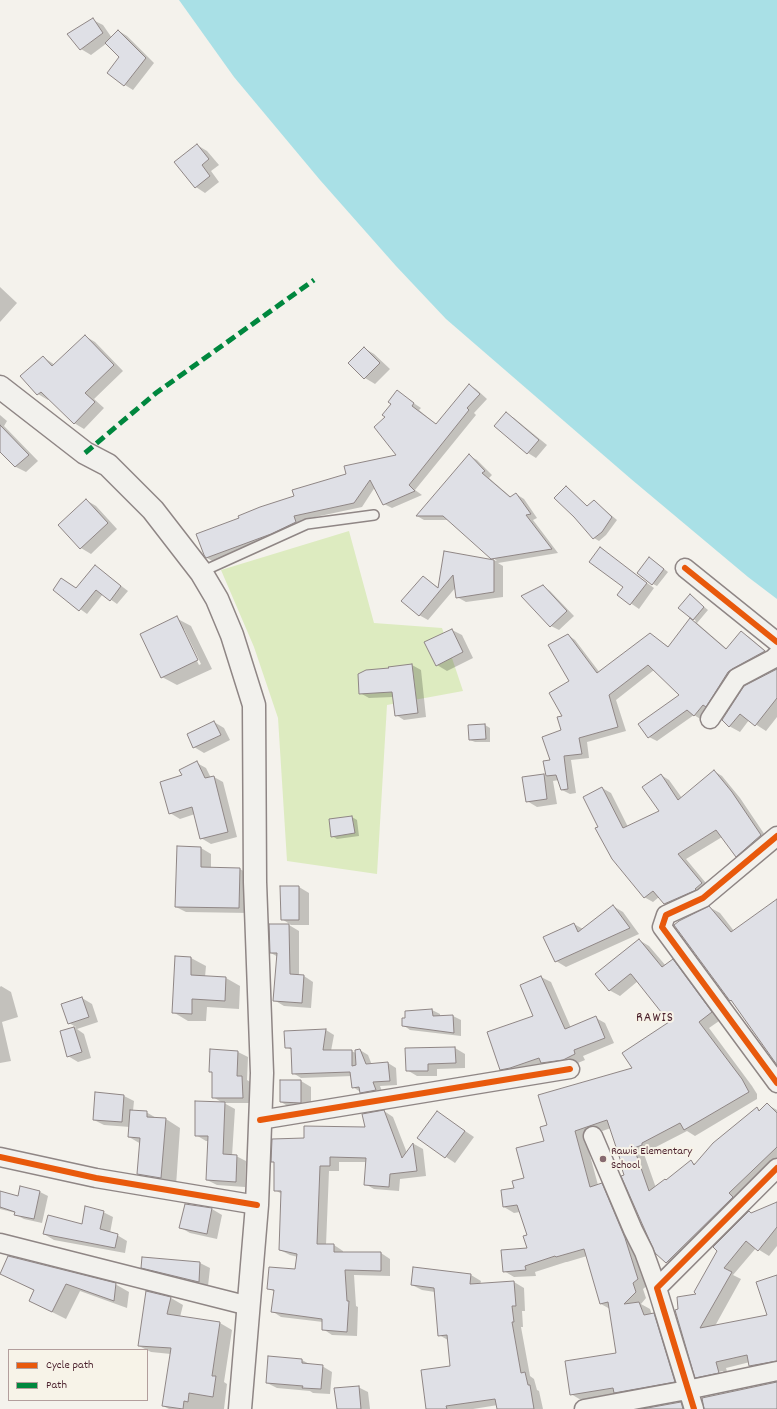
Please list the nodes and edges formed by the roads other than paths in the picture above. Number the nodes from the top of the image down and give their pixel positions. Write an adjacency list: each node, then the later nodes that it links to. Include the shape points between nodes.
1 (0, 387): 4 (main road, via 85,453 108,464 153,510)
2 (374, 515): 4 (lane, via 307,524)
3 (685, 568): 5 (street)
4 (201, 572): 11 (main road, via 217,599 232,634 254,705 255,882 262,1073)
5 (777, 642)
6 (777, 655): 7 (street, via 737,678)
7 (710, 719)
8 (777, 836): 10 (street, via 703,898 666,915 662,927)
9 (570, 1069): 11 (street)
10 (777, 1083)
11 (260, 1120): 15 (main road)
12 (593, 1136): 17 (street)
13 (0, 1157): 15 (street)
14 (777, 1168): 17 (street)
15 (257, 1210): 18 (main road)
16 (0, 1243): 18 (street)
17 (657, 1288): 20 (street)
18 (249, 1306): 21 (main road)
19 (777, 1371): 20 (street)
20 (687, 1390): 22 (street); 23 (street)
21 (240, 1409)
22 (584, 1409)
23 (694, 1409)

